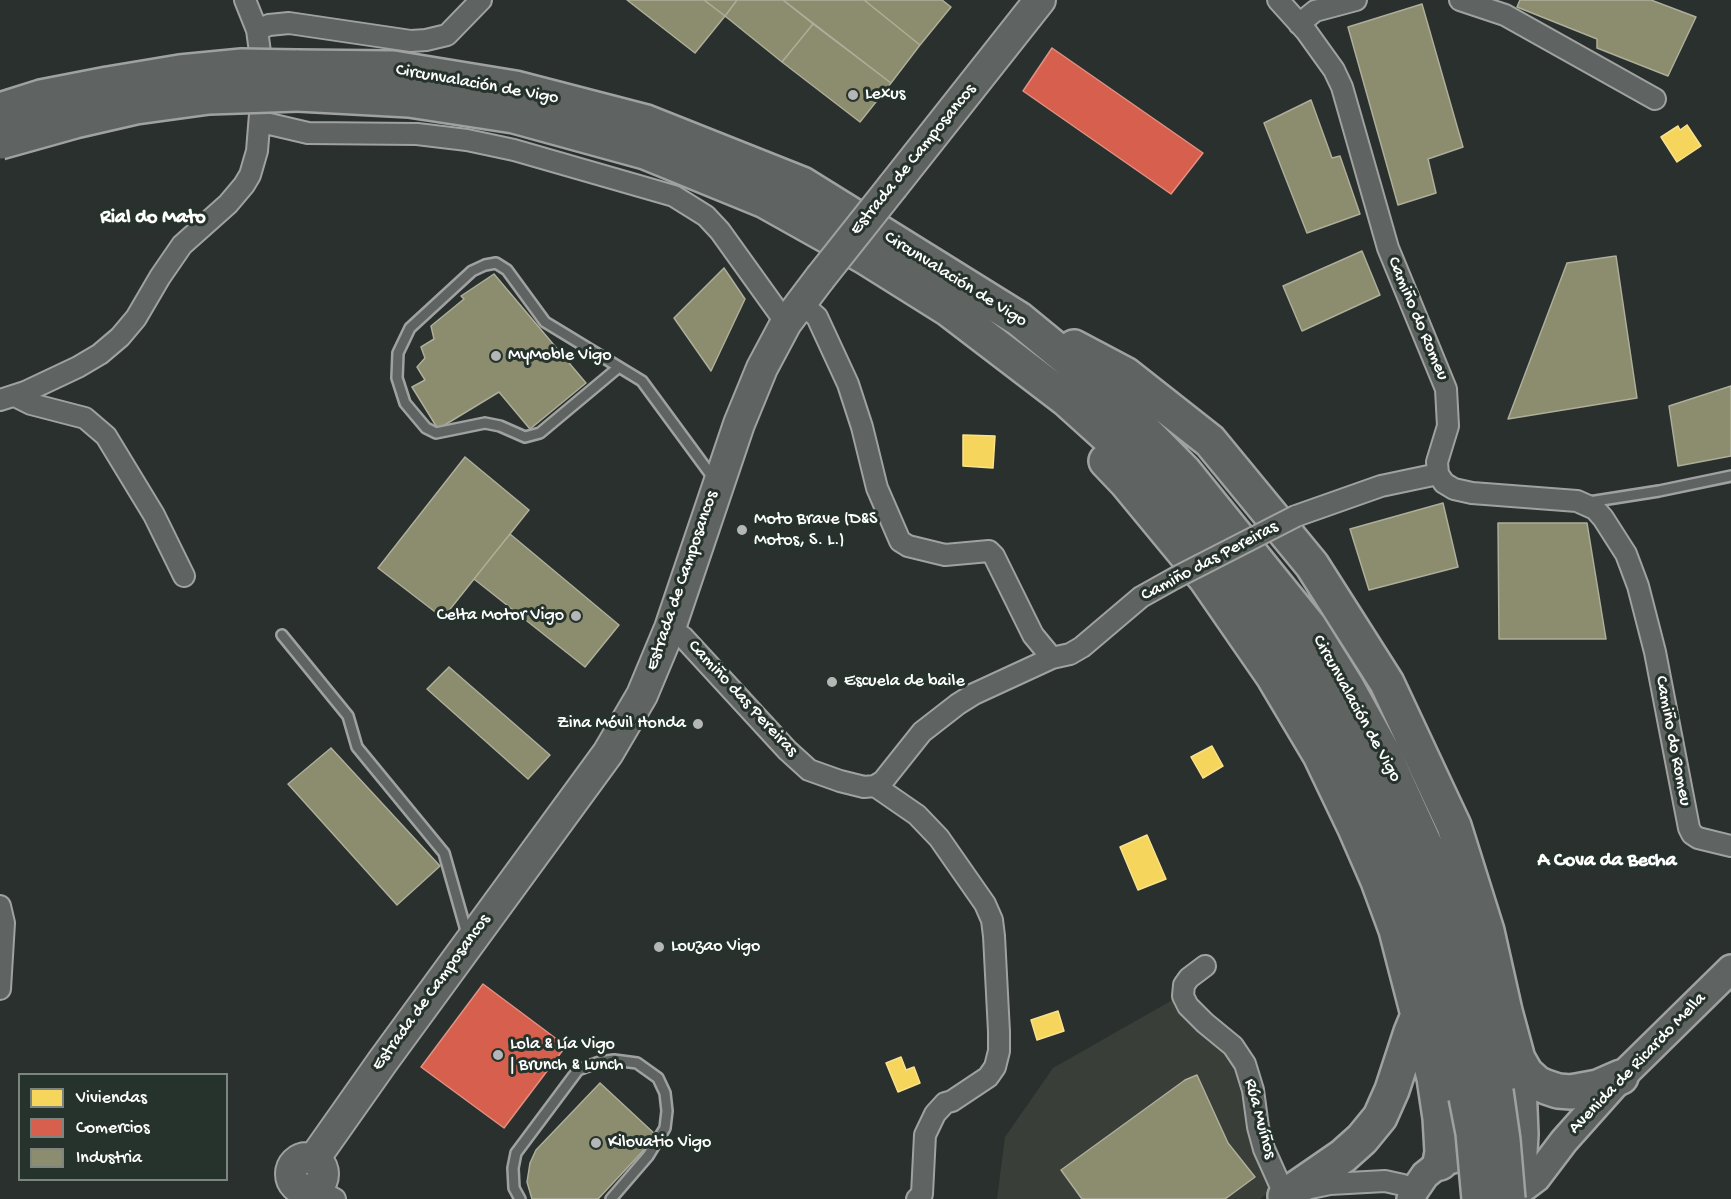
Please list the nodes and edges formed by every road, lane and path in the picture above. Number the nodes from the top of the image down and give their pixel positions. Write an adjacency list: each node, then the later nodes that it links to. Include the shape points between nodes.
1 (245, 0): 8 (street)
2 (481, 0): 8 (street, via 447,35 426,40 289,23)
3 (1040, 0): 15 (main road, Estrada de Camposancos, bridge)
4 (1278, 0): 7 (street, Camiño do Romeu)
5 (1356, 0): 7 (street, via 1315,11)
6 (1460, 0): 11 (street, via 1505,15)
7 (1299, 24): 19 (street, Camiño do Romeu, via 1338,78 1388,248 1446,388 1448,426 1437,462)
8 (257, 30): 9 (street)
9 (260, 52)
10 (297, 81): 12 (highway, Circunvalación de Vigo, bridge, via 242,66 180,72 41,98); 13 (highway, Circunvalación de Vigo, bridge, via 136,107); 14 (highway, Circunvalación de Vigo, via 514,116 645,152 765,201); 16 (highway, Circunvalación de Vigo, via 404,70 515,88 646,122 802,184)
11 (1655, 99)
12 (0, 110)
13 (0, 142)
14 (948, 309): 34 (highway, via 961,330 1054,408 1126,482 1206,579 1273,676 1320,755 1354,826 1396,930); 37 (highway, Circunvalación de Vigo, via 1067,400 1159,483 1267,618 1309,680 1360,771 1392,841 1421,917 1455,1034)
15 (794, 313): 18 (street, via 706,216 674,196 467,140 417,134 308,133 261,118 253,164 243,186 182,245 124,333 78,367); 21 (main road, Estrada de Camposancos, via 758,377); 26 (street, via 817,317 848,384 877,488 900,541 945,555 989,551 1033,635)
16 (1019, 319): 35 (highway, via 1125,374 1210,441 1312,565 1387,683 1454,826 1487,931); 37 (highway, Circunvalación de Vigo, via 1097,383 1184,471 1309,626 1347,687 1383,752 1434,864 1474,992)
17 (620, 367): 17 (lane, via 545,322 507,270 496,263 472,271 410,328 398,353 397,378 405,403 426,428 436,433 485,423 525,437 540,433); 21 (lane, via 642,381)
18 (7, 398): 23 (street, via 85,418 106,436 154,515)
19 (1438, 474): 22 (street, via 1454,489 1472,494); 26 (street, Camiño das Pereiras, bridge, via 1380,486 1296,516 1141,597 1082,647)
20 (1731, 476): 22 (lane)
21 (717, 484): 24 (main road, Estrada de Camposancos)
22 (1581, 503): 28 (street, Camiño do Romeu, via 1603,518 1626,554 1638,586 1655,652 1689,828 1698,838)
23 (184, 576)
24 (670, 628): 27 (street, Camiño das Pereiras, via 809,770 864,787); 30 (main road, Estrada de Camposancos, via 642,695 608,753)
25 (282, 635): 30 (lane, via 348,716 357,747 444,853)
26 (1052, 658): 27 (street, Camiño das Pereiras, via 958,704 922,732 883,781)
27 (874, 786): 45 (street, via 916,815 939,838 985,904 994,936 999,1032 995,1067 988,1077 945,1103 935,1114 925,1135 922,1194)
28 (1731, 846)
29 (0, 906): 33 (street, via 4,923)
30 (469, 942): 39 (main road, Estrada de Camposancos)
31 (1205, 966): 42 (street, Rúa Muíños, via 1189,978 1183,996 1205,1023 1233,1046 1245,1064 1264,1149)
32 (1731, 969): 36 (main road, Avenida de Ricardo Mella)
33 (0, 989)
34 (1418, 1015): 38 (highway, via 1440,1118); 42 (highway, via 1380,1117 1343,1156)
35 (1518, 1059): 36 (highway, via 1537,1083 1558,1091 1586,1090); 40 (highway)
36 (1621, 1077): 40 (main road, Avenida de Ricardo Mella, via 1536,1178)
37 (1481, 1094): 40 (highway, Circunvalación de Vigo, bridge, via 1503,1140); 46 (highway, Circunvalación de Vigo, bridge, via 1473,1133)
38 (1440, 1163): 40 (main road, via 1478,1156 1503,1165); 41 (main road, via 1425,1175)
39 (310, 1186)
40 (1518, 1189)
41 (1412, 1195): 42 (street, via 1403,1185 1363,1181 1330,1184)
42 (1282, 1197)
43 (520, 1199): 44 (lane, via 514,1188 516,1154 578,1070 614,1060 637,1063 658,1078 667,1111 665,1128 648,1156)
44 (611, 1199)
45 (917, 1199)
46 (1479, 1199)

